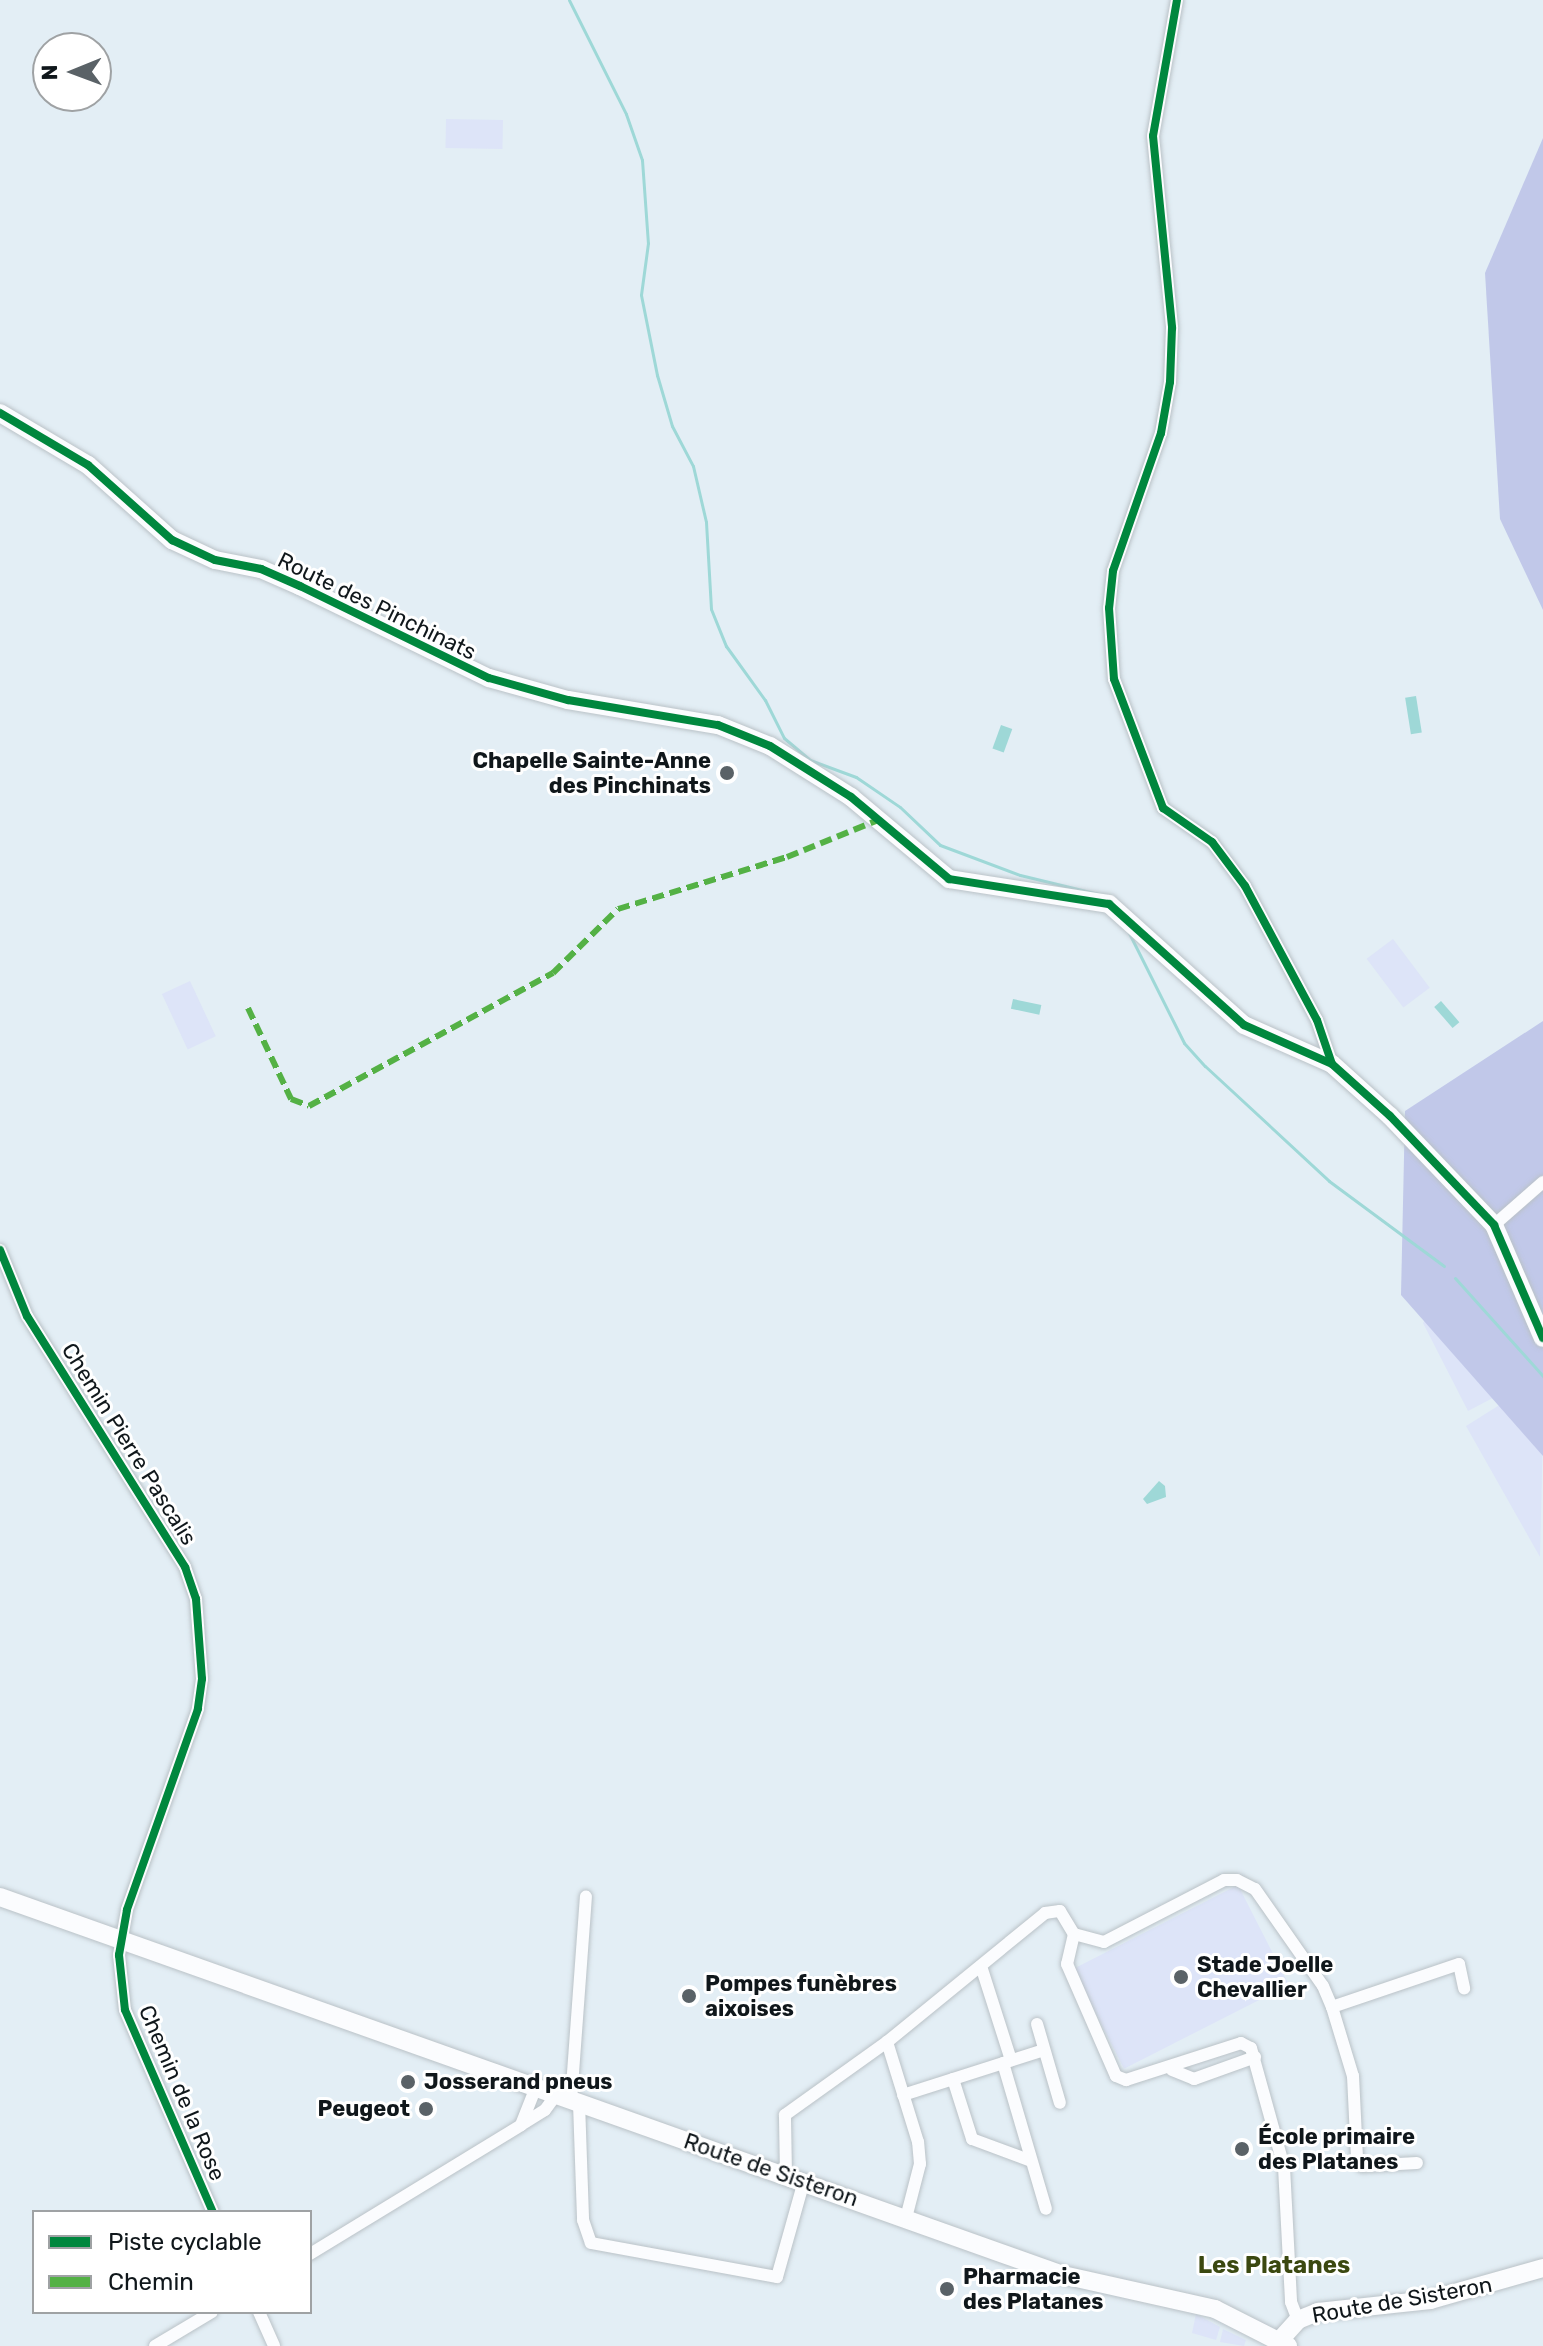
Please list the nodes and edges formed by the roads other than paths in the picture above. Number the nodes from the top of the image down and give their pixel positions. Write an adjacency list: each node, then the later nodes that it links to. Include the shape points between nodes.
1 (1177, 0): 3 (street, via 1153,136 1172,328 1170,382 1161,433 1113,571 1109,608 1114,679 1163,808 1212,842 1245,886 1310,1006)
2 (0, 413): 3 (street, Route des Pinchinats, via 88,465 172,540 215,560 261,569 489,678 568,700 718,725 770,746 851,797 949,879 993,890 1071,896 1114,909 1244,1025)
3 (1332, 1064): 5 (street, Route des Pinchinats)
4 (1543, 1182): 5 (street)
5 (1494, 1225): 7 (street, Route des Pinchinats)
6 (0, 1250): 11 (street, Chemin Pierre Pascalis, via 27,1316 185,1567 196,1599 202,1679 198,1709)
7 (1543, 1338)
8 (0, 1897): 11 (street, Route de Sisteron)
9 (586, 1897): 24 (street)
10 (1074, 1934): 12 (street, via 1060,1911 1045,1913); 14 (street, via 1104,1942 1224,1880 1237,1880 1255,1889); 20 (street, via 1067,1964 1116,2076 1126,2080)
11 (120, 1939): 22 (street, Route de Sisteron); 32 (street, Chemin de la Rose, via 125,2010)
12 (981, 1966): 16 (street); 19 (street)
13 (1464, 1988): 14 (street, via 1459,1964)
14 (1332, 2007): 28 (street, via 1353,2076 1357,2158 1362,2166)
15 (1037, 2024): 17 (street)
16 (887, 2042): 23 (street); 29 (street, via 785,2115)
17 (1044, 2050): 19 (street); 25 (street)
18 (1255, 2057): 20 (street, via 1194,2079); 20 (street, via 1244,2043); 38 (street, via 1284,2167 1291,2302)
19 (1007, 2062): 21 (street); 27 (street)
20 (1166, 2068)
21 (953, 2079): 23 (street); 27 (street, via 972,2139)
22 (536, 2087): 24 (street, Route de Sisteron); 26 (street)
23 (903, 2095): 33 (street, via 920,2164)
24 (569, 2099): 26 (street); 29 (street, Route de Sisteron); 30 (street, via 583,2220 591,2243 777,2277)
25 (1060, 2103)
26 (521, 2125): 34 (street)
27 (1031, 2161): 31 (street)
28 (1417, 2163)
29 (786, 2175): 30 (street, Route de Sisteron)
30 (804, 2181): 33 (street, Route de Sisteron)
31 (1046, 2209)
32 (212, 2210)
33 (906, 2218): 39 (street, Route de Sisteron, via 1100,2287 1215,2309)
34 (312, 2253)
35 (1543, 2268): 38 (street, Route de Sisteron, via 1430,2300 1341,2307)
36 (209, 2314): 40 (street)
37 (260, 2314): 41 (street)
38 (1298, 2320): 39 (street, Route de Sisteron)
39 (1284, 2343)
40 (155, 2346)
41 (274, 2346)

